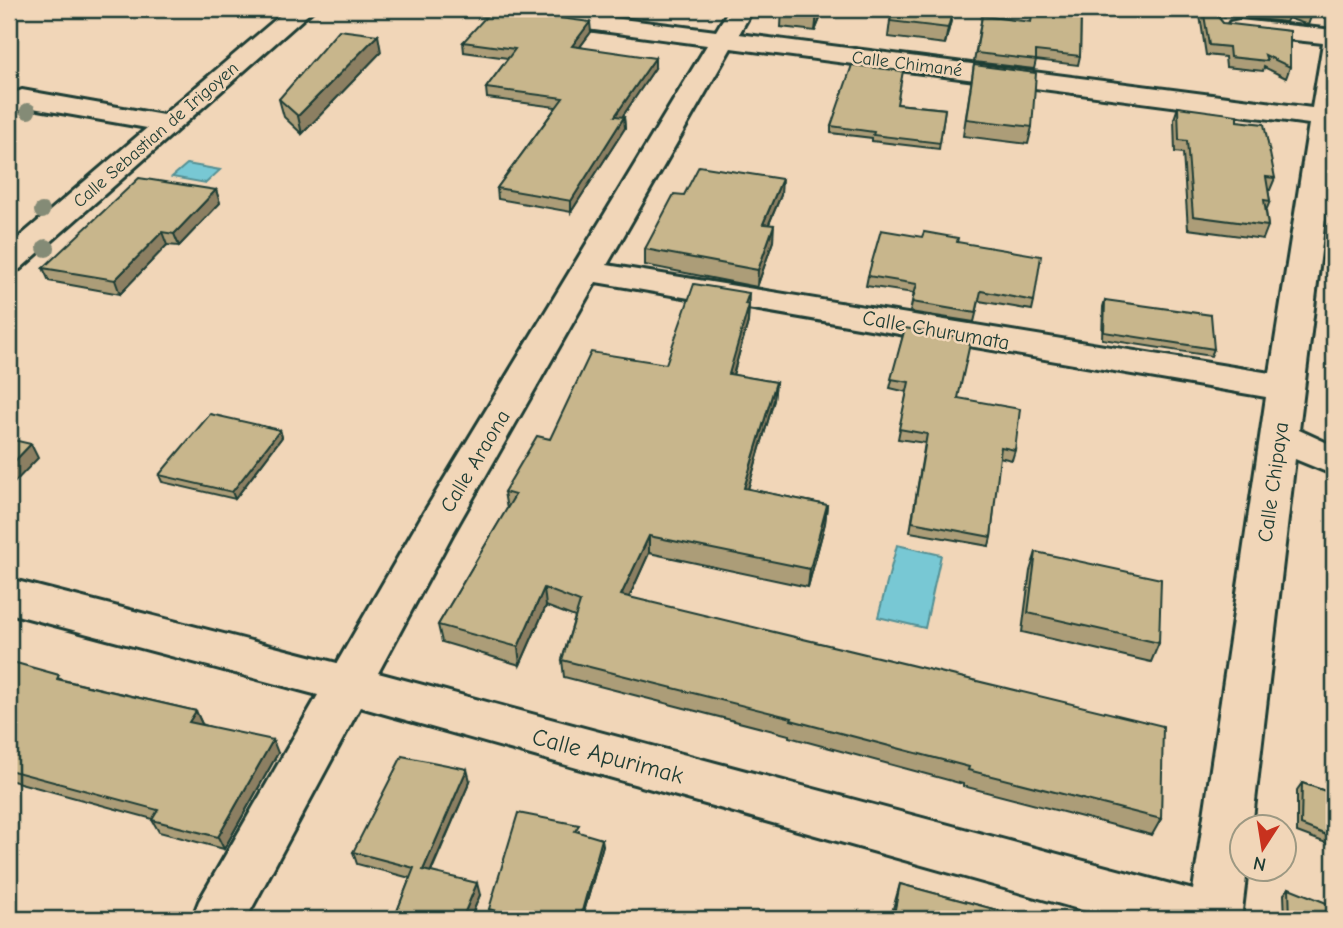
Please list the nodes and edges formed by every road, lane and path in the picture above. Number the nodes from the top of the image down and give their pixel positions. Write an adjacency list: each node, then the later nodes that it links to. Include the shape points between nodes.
1 (302, 9): 10 (street, Calle Sebastian de Irigoyen)
2 (489, 9): 6 (street, Calle Chimané)
3 (741, 9): 6 (street, Calle Araona)
4 (1229, 26): 5 (street)
5 (1334, 37)
6 (724, 40): 9 (street, Calle Chimané); 13 (street, Calle Araona)
7 (1334, 48): 9 (street, Calle Chipaya)
8 (9, 107): 10 (street, via 22,98)
9 (1326, 118): 11 (street, Calle Chipaya)
10 (169, 124): 12 (street, Calle Sebastian de Irigoyen)
11 (1327, 155): 14 (street, Calle Chipaya)
12 (9, 262)
13 (587, 271): 14 (street, Calle Churumata); 18 (street, Calle Araona, via 434,530)
14 (1286, 388): 15 (street, Calle Chipaya)
15 (1279, 436): 16 (street); 21 (street, Calle Chipaya)
16 (1334, 462)
17 (9, 596): 18 (street, Calle Apurimak)
18 (350, 685): 19 (street, Calle Araona); 20 (street, Calle Apurimak)
19 (218, 919)
20 (1205, 919)
21 (1215, 919)

